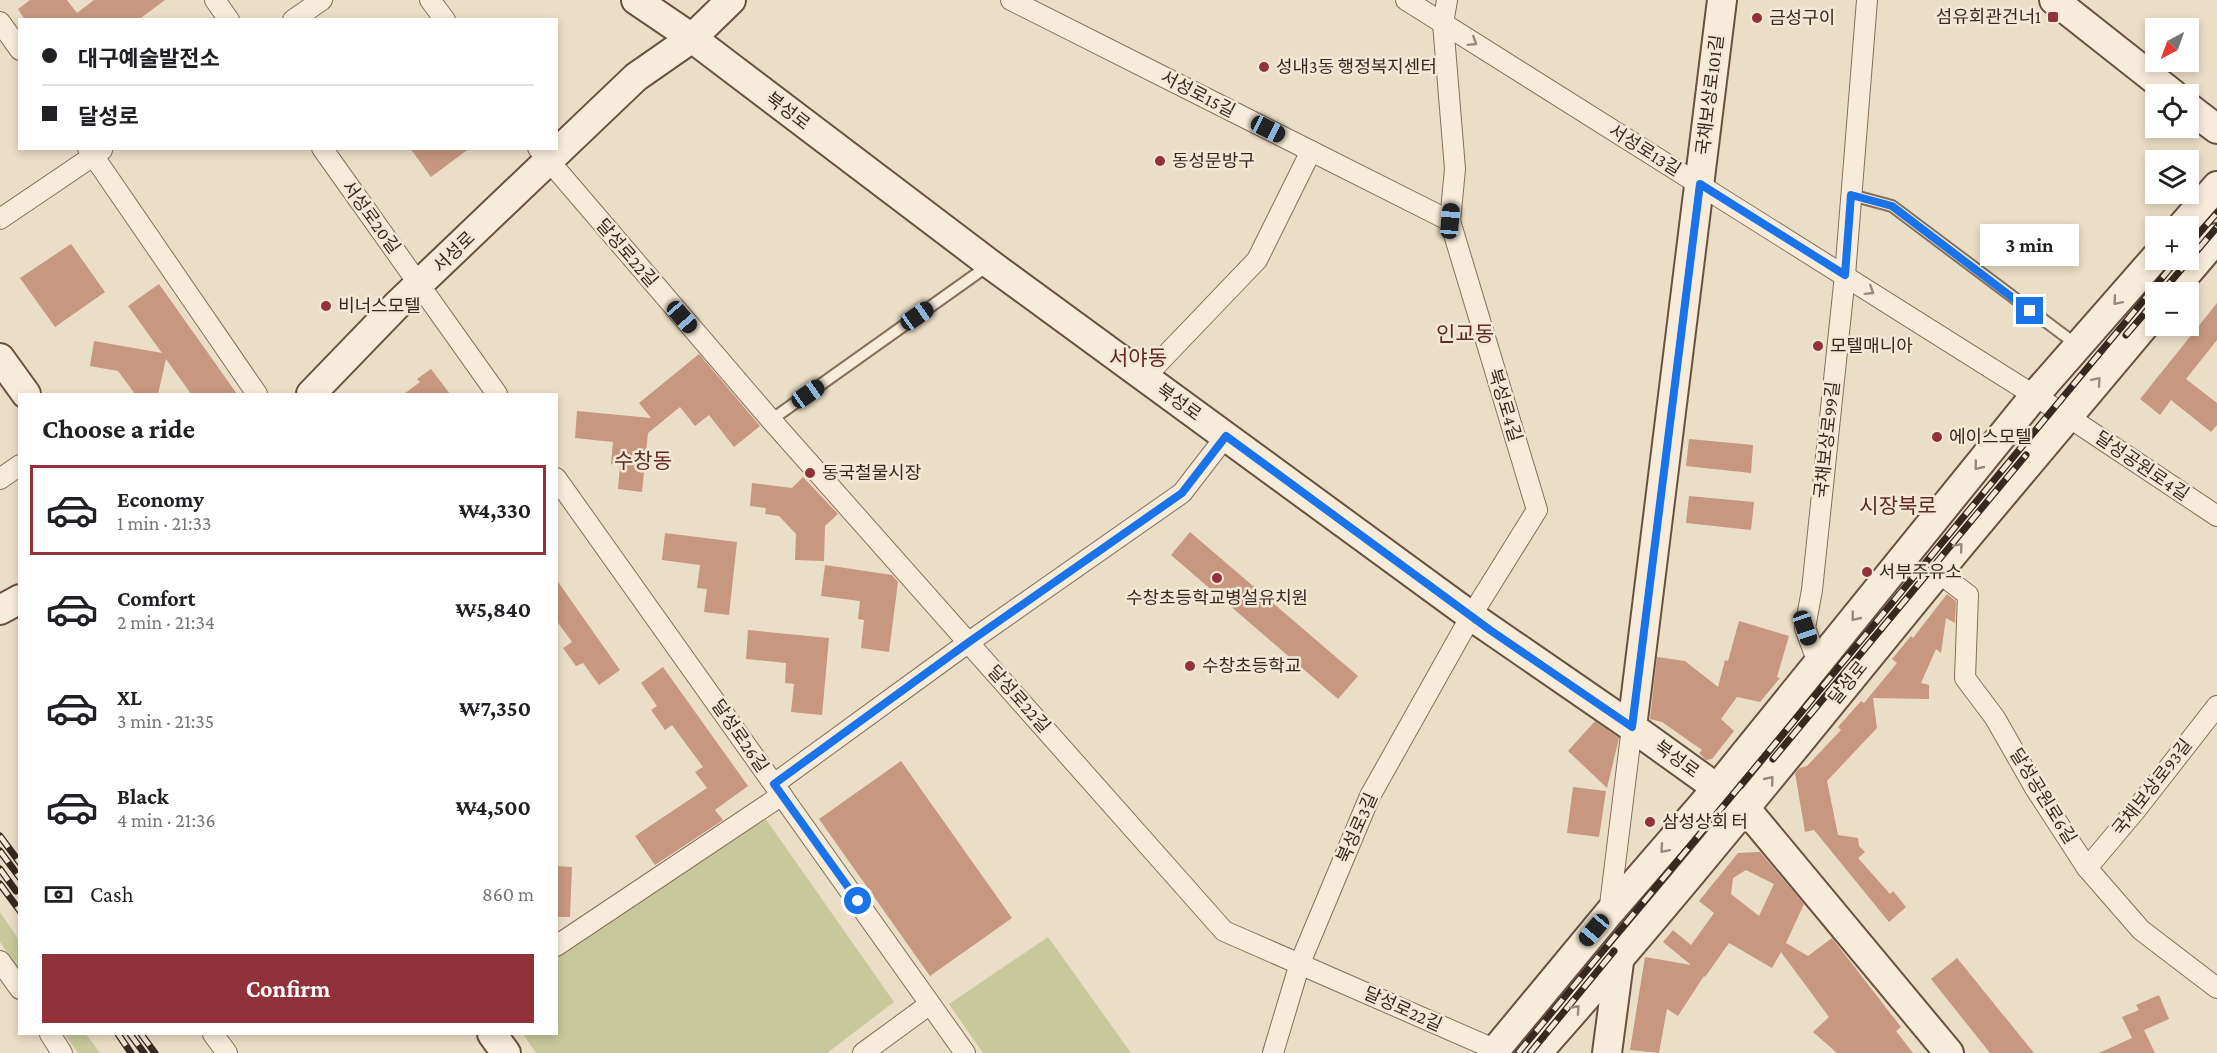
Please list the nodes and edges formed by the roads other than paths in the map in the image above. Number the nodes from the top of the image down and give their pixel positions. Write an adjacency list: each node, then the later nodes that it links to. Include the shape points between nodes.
1 (215, 0): 13 (street)
2 (322, 0): 14 (street)
3 (430, 0): 15 (street)
4 (636, 0): 18 (street, 북성로)
5 (704, 0): 18 (street, 서성로)
6 (732, 0): 18 (street, 서성로)
7 (1011, 0): 26 (street, 서성로15길)
8 (1406, 0): 17 (street, 서성로13길)
9 (1447, 0): 17 (street, 북성로4길)
10 (1722, 0): 28 (street, 국채보상로101길)
11 (1867, 0): 30 (street, 국채보상로99길)
12 (2054, 0): 20 (street)
13 (228, 18)
14 (296, 18)
15 (444, 18)
16 (0, 22): 19 (street)
17 (1443, 23): 28 (street, 서성로13길, one-way to 28); 33 (street, 북성로4길, via 1455,169)
18 (684, 32): 23 (street, 서성로); 35 (street, 북성로)
19 (18, 47)
20 (2160, 84)
21 (2199, 115): 22 (street)
22 (2217, 129)
23 (558, 143)
24 (323, 150): 39 (street, 서성로20길)
25 (95, 151): 32 (street); 45 (street)
26 (1311, 151): 33 (street, 서성로15길); 43 (street, 북성로, via 1257,260)
27 (543, 156): 39 (street, 서성로); 50 (street, 달성로22길)
28 (1700, 184): 37 (street, 서성로13길); 63 (street, 국채보상로101길)
29 (2217, 186): 31 (street)
30 (1851, 195): 37 (street, 국채보상로99길); 41 (lane, via 1892,206)
31 (2191, 216)
32 (0, 219)
33 (1450, 221): 59 (street, 북성로4길, via 1537,510)
34 (2217, 238): 38 (street)
35 (990, 264): 43 (street, 북성로); 50 (lane)
36 (2145, 269): 41 (street, one-way to 41)
37 (1845, 275): 48 (street, 서성로13길, one-way to 48); 61 (street, 국채보상로99길, via 1805,628)
38 (2180, 282)
39 (420, 285): 46 (street, 서성로); 47 (street)
40 (2145, 325): 49 (street, 달성로, one-way to 40)
41 (2078, 346): 48 (street)
42 (0, 358): 44 (street)
43 (1145, 377): 51 (street, 북성로)
44 (25, 393)
45 (256, 393)
46 (312, 393)
47 (496, 393)
48 (2035, 396): 49 (street, 서성로13길); 61 (street, one-way to 61)
49 (2067, 416): 55 (street, 달성공원로4길); 56 (street, 달성로, one-way to 49)
50 (771, 420): 60 (street, 달성로22길)
51 (1226, 436): 59 (street, 북성로); 60 (street, via 1182,493)
52 (18, 466): 53 (street)
53 (0, 479)
54 (558, 481): 65 (street, 달성로26길)
55 (2217, 516)
56 (1938, 572): 66 (street, 달성로, one-way to 56); 67 (street, 달성공원로6길, via 1968,595 1965,678 1995,718)
57 (18, 600): 58 (street)
58 (0, 610)
59 (1471, 616): 63 (street, 북성로); 72 (street, 북성로3길, via 1370,796)
60 (969, 642): 65 (street); 72 (street, 달성로22길, via 1224,931)
61 (1818, 663): 64 (street)
62 (2217, 706): 67 (street, 국채보상로93길)
63 (1632, 727): 64 (street, 북성로); 68 (street)
64 (1717, 788): 66 (street, 북성로); 68 (street, one-way to 68)
65 (778, 789): 69 (street); 75 (street, 달성로26길)
66 (1746, 809): 71 (street, 달성로); 80 (street, 북성로)
67 (2087, 868): 74 (street, 달성공원로6길, via 2141,930)
68 (1609, 912): 79 (street)
69 (558, 945)
70 (0, 961): 73 (street)
71 (1618, 962): 87 (street, 달성로, one-way to 71); 88 (street)
72 (1300, 963): 79 (street, 달성로22길); 86 (street, 북성로3길)
73 (18, 986)
74 (2217, 988)
75 (930, 1004): 84 (street); 85 (street, 달성로26길)
76 (51, 1035): 81 (street)
77 (214, 1035): 82 (street)
78 (493, 1035): 83 (street)
79 (1495, 1051)
80 (1944, 1051)
81 (62, 1053)
82 (227, 1053)
83 (506, 1053)
84 (863, 1053)
85 (965, 1053)
86 (1273, 1053)
87 (1537, 1053)
88 (1607, 1053)

